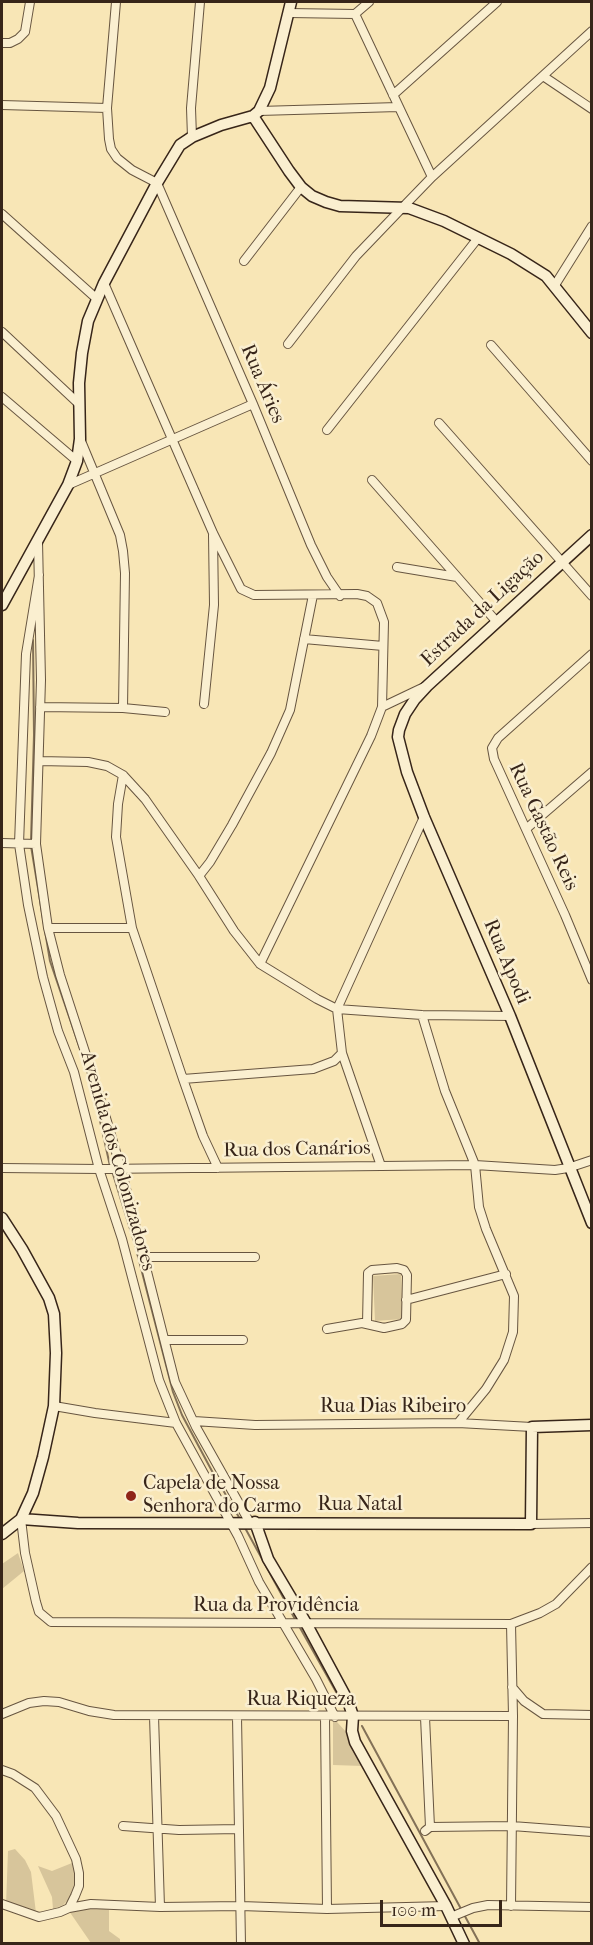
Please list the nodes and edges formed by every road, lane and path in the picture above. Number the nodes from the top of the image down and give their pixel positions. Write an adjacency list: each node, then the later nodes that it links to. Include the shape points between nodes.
1 (30, 2): 10 (street, via 25,32 10,43)
2 (116, 2): 15 (street)
3 (200, 2): 18 (street)
4 (291, 2): 7 (street)
5 (369, 2): 8 (street)
6 (497, 2): 12 (street)
7 (289, 13): 8 (street); 17 (street, via 270,88)
8 (355, 14): 12 (street)
9 (591, 31): 11 (street)
10 (2, 43)
11 (543, 75): 16 (street); 19 (street)
12 (393, 95): 14 (street)
13 (2, 105): 15 (street)
14 (398, 106): 17 (street); 19 (street)
15 (107, 108): 20 (street, via 111,149 117,158)
16 (591, 109)
17 (256, 114): 18 (street); 21 (street)
18 (192, 137): 20 (street, via 175,152)
19 (432, 177): 22 (street)
20 (157, 183): 27 (street); 36 (street, Rua Áries)
21 (301, 187): 22 (street, via 312,196 340,206); 26 (street)
22 (403, 207): 25 (street); 32 (street, via 356,256)
23 (2, 214): 29 (street)
24 (591, 226): 28 (street)
25 (478, 238): 28 (street, via 525,261); 38 (street)
26 (244, 261)
27 (104, 283): 29 (street); 39 (street)
28 (555, 285): 31 (street)
29 (97, 299): 35 (street, via 84,336)
30 (2, 332): 35 (street)
31 (591, 333)
32 (288, 344)
33 (490, 345): 42 (street)
34 (2, 397): 41 (street)
35 (79, 404): 40 (street)
36 (253, 404): 39 (street); 54 (street, Rua Áries, via 311,545)
37 (439, 423): 49 (street)
38 (327, 430)
39 (173, 438): 43 (street); 46 (street)
40 (80, 439): 41 (street); 43 (street)
41 (77, 461): 45 (street)
42 (591, 461)
43 (94, 475): 45 (street); 65 (street, via 123,550)
44 (372, 480): 52 (street)
45 (68, 485): 48 (street)
46 (213, 533): 53 (street, via 241,590 254,595); 62 (street, via 214,605)
47 (591, 535): 49 (street, Estrada da Ligação)
48 (38, 540): 51 (street, Avenida dos Colonizadores); 56 (street)
49 (561, 561): 55 (street); 57 (street, Estrada da Ligação)
50 (397, 567): 52 (street)
51 (39, 575): 63 (street, Avenida dos Colonizadores); 68 (street, Avenida dos Colonizadores, via 28,630)
52 (457, 577): 57 (street)
53 (313, 595): 54 (street); 58 (street)
54 (340, 596): 59 (street, via 357,594 377,603 384,622)
55 (591, 596)
56 (2, 605)
57 (496, 621): 61 (street, Estrada da Ligação)
58 (304, 639): 59 (street); 78 (street, via 290,710 271,753)
59 (383, 645): 64 (street)
60 (591, 654): 74 (street, Rua Gastão Reis, via 494,742 494,759)
61 (427, 686): 64 (street); 67 (street, Estrada da Ligação)
62 (204, 704)
63 (40, 707): 65 (street); 69 (street, Avenida dos Colonizadores)
64 (382, 707): 81 (street)
65 (123, 708): 66 (street)
66 (165, 712)
67 (405, 714): 73 (street, Rua Apodi, via 399,730 399,747)
68 (24, 742): 69 (street); 76 (street, Avenida dos Colonizadores)
69 (37, 743): 70 (street, Avenida dos Colonizadores)
70 (39, 761): 72 (street, via 88,762); 77 (street, Avenida dos Colonizadores)
71 (591, 772): 74 (street)
72 (123, 775): 78 (street, via 145,799); 80 (street, via 116,837)
73 (424, 817): 83 (street); 85 (street, Rua Apodi)
74 (526, 829): 82 (street, Rua Gastão Reis)
75 (2, 843): 76 (street)
76 (21, 844): 77 (street); 94 (street, Avenida dos Colonizadores, via 28,905 43,977)
77 (35, 844): 79 (street, Avenida dos Colonizadores)
78 (199, 876): 81 (street)
79 (48, 928): 80 (street); 95 (street, Avenida dos Colonizadores)
80 (132, 928): 87 (street)
81 (260, 964): 83 (street)
82 (591, 980)
83 (337, 1009): 84 (street); 86 (street)
84 (422, 1015): 85 (street); 89 (street, via 445,1091)
85 (510, 1016): 93 (street, Rua Apodi)
86 (342, 1053): 87 (street, via 313,1070); 90 (street)
87 (183, 1079): 92 (street)
88 (591, 1160): 93 (street, Rua dos Canários)
89 (475, 1165): 90 (street, Rua dos Canários); 93 (street, Rua dos Canários); 100 (street, via 479,1207)
90 (381, 1166): 92 (street, Rua dos Canários)
91 (2, 1167): 94 (street, Rua dos Canários)
92 (218, 1168): 95 (street, Rua dos Canários)
93 (568, 1168): 97 (street, Rua Apodi)
94 (101, 1169): 95 (street, Rua dos Canários); 108 (street, Avenida dos Colonizadores, via 159,1380)
95 (118, 1169): 98 (street, Avenida dos Colonizadores)
96 (2, 1218): 106 (street, via 42,1284 54,1314)
97 (591, 1223)
98 (143, 1257): 99 (street); 104 (street, Avenida dos Colonizadores)
99 (255, 1257)
100 (506, 1274): 101 (street); 109 (street, via 514,1296 509,1346 486,1389)
101 (406, 1300): 102 (street, via 406,1320 402,1324 384,1328); 102 (street, via 404,1270 372,1270 368,1274)
102 (367, 1324): 103 (street)
103 (327, 1329)
104 (165, 1340): 105 (street); 107 (street, Avenida dos Colonizadores, via 175,1382)
105 (243, 1340)
106 (54, 1406): 108 (street); 112 (street, via 36,1484)
107 (194, 1421): 109 (street, Rua Dias Ribeiro, via 255,1425); 114 (street, Avenida dos Colonizadores)
108 (176, 1423): 113 (street, Avenida dos Colonizadores)
109 (458, 1423): 111 (street, Rua Dias Ribeiro)
110 (591, 1425): 111 (street, Rua Dias Ribeiro)
111 (532, 1427): 116 (street)
112 (21, 1519): 113 (street, Rua Natal); 117 (street); 119 (street, Rua da Providência, via 36,1602 44,1618 51,1622)
113 (233, 1523): 114 (street, Rua Natal); 119 (street, Avenida dos Colonizadores, via 259,1582)
114 (251, 1523): 116 (street, Rua Natal); 120 (street, Avenida dos Colonizadores)
115 (591, 1523): 116 (street, Rua Natal)
116 (531, 1524)
117 (2, 1534)
118 (591, 1567): 121 (street, Rua da Providência, via 556,1604)
119 (286, 1623): 120 (street, Rua da Providência); 130 (street, Avenida dos Colonizadores)
120 (303, 1623): 121 (street, Rua da Providência); 126 (street, Avenida dos Colonizadores)
121 (511, 1624): 122 (street)
122 (512, 1688): 124 (street, via 543,1714); 127 (street)
123 (2, 1714): 125 (street, Rua Riqueza, via 44,1701 114,1715)
124 (591, 1715)
125 (154, 1716): 128 (street, Rua Riqueza); 135 (street)
126 (353, 1716): 130 (street, Rua Riqueza); 131 (street, Rua Riqueza); 140 (street, Avenida dos Colonizadores, via 355,1742)
127 (513, 1716): 131 (street, Rua Riqueza); 134 (street)
128 (237, 1717): 129 (street, Rua Riqueza); 136 (street)
129 (325, 1717): 130 (street, Rua Riqueza); 145 (street)
130 (335, 1717)
131 (424, 1717): 134 (street, via 427,1829)
132 (2, 1770): 144 (street, via 34,1788 56,1816 68,1840 79,1873 79,1886)
133 (123, 1826): 135 (street)
134 (512, 1826): 137 (street); 141 (street)
135 (157, 1829): 136 (street); 142 (street)
136 (239, 1829): 139 (street)
137 (591, 1832)
138 (2, 1904): 144 (street, via 39,1917)
139 (241, 1906): 142 (street); 145 (street); 147 (street)
140 (446, 1906): 145 (street); 146 (street, Avenida dos Colonizadores)
141 (511, 1906): 143 (street); 146 (street, via 488,1905)
142 (160, 1907): 144 (street, via 91,1904)
143 (591, 1907)
144 (69, 1908)
145 (327, 1909)
146 (459, 1914): 148 (street, Avenida dos Colonizadores)
147 (241, 1944)
148 (464, 1944)

